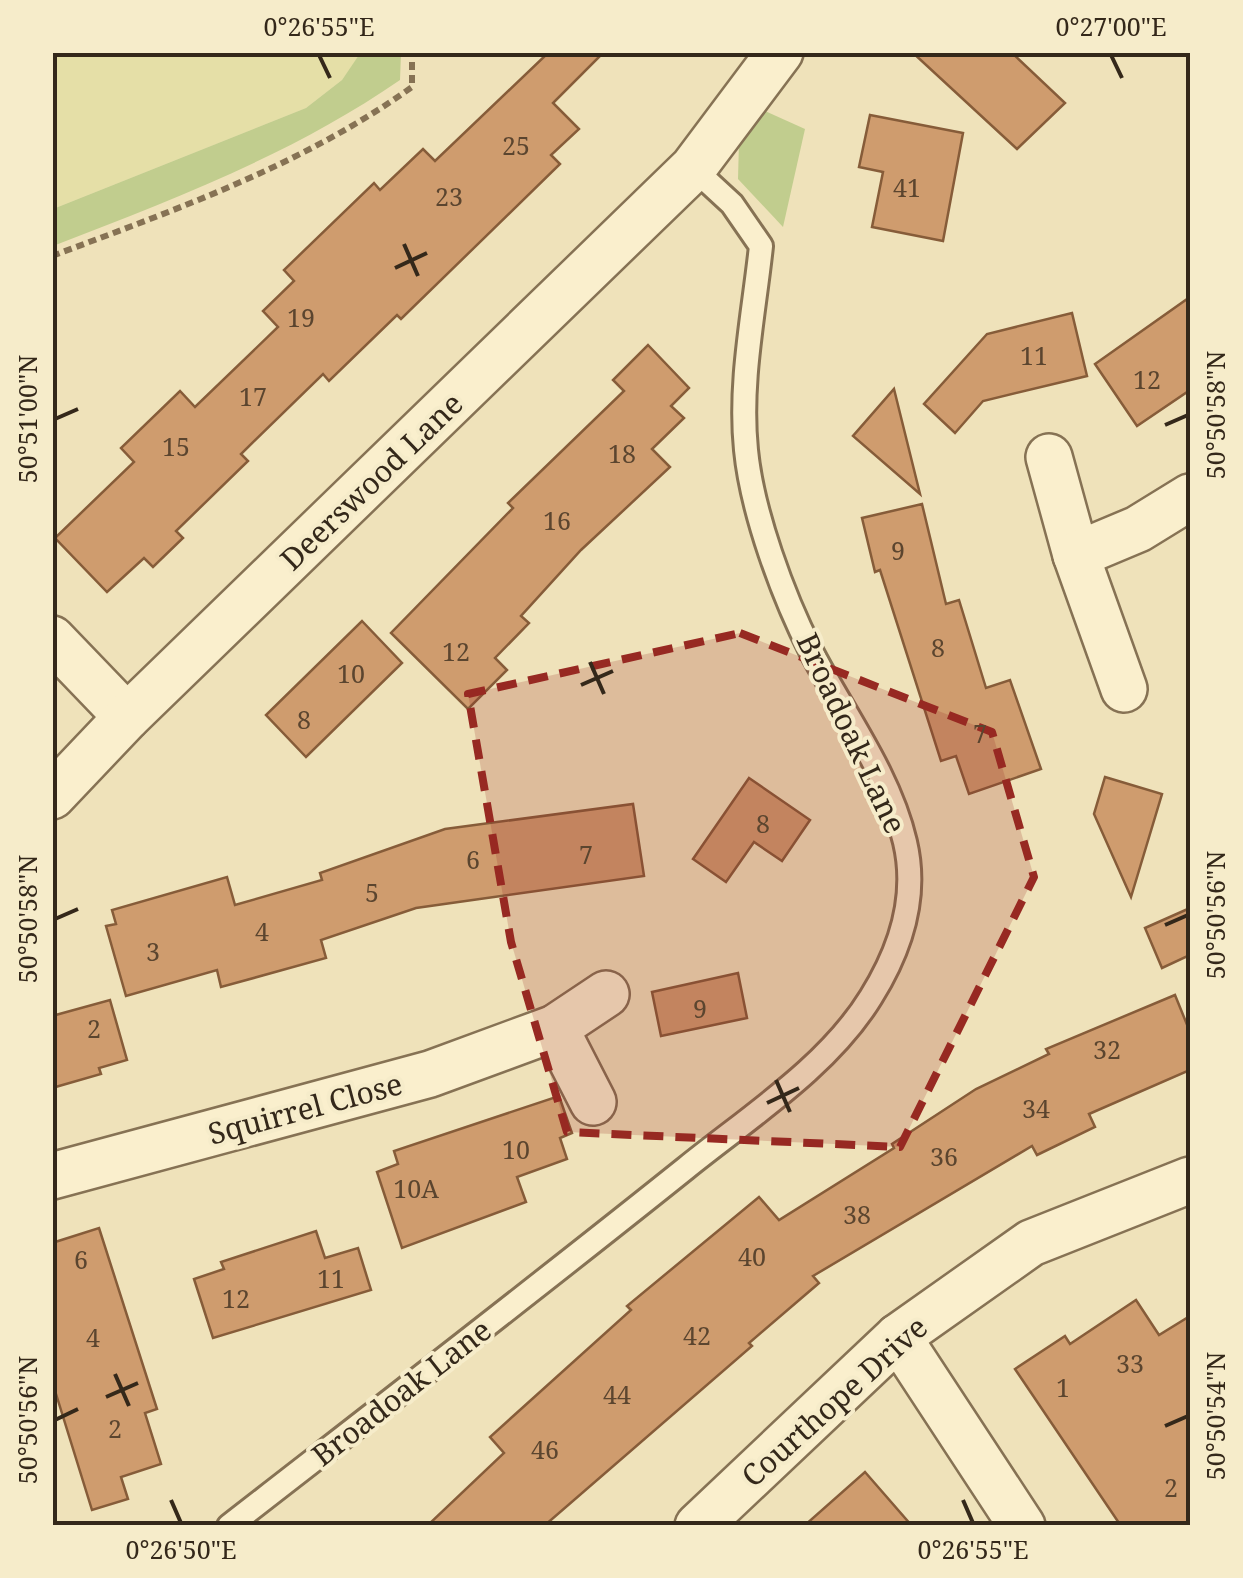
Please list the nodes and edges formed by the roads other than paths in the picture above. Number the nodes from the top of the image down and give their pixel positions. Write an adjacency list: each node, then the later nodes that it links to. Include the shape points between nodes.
1 (780, 52): 2 (street)
2 (692, 168): 8 (street, Deerswood Lane); 16 (lane, Broadoak Lane, via 732,204 761,246 746,370 746,451 771,551 804,634 860,736 904,839 911,880 907,921 871,998 814,1064)
3 (1049, 457): 5 (street)
4 (1190, 497): 5 (street)
5 (1076, 555): 7 (street)
6 (52, 639): 8 (street)
7 (1124, 688)
8 (127, 718): 9 (street, Deerswood Lane)
9 (52, 796)
10 (606, 994): 11 (street, Squirrel Close)
11 (555, 1028): 12 (street); 13 (street, Squirrel Close, via 430,1074)
12 (593, 1102)
13 (52, 1176)
14 (1190, 1180): 15 (street, Courthope Drive, via 1031,1242)
15 (898, 1337): 17 (street, Courthope Drive); 18 (street)
16 (228, 1526)
17 (698, 1526)
18 (1022, 1526)

